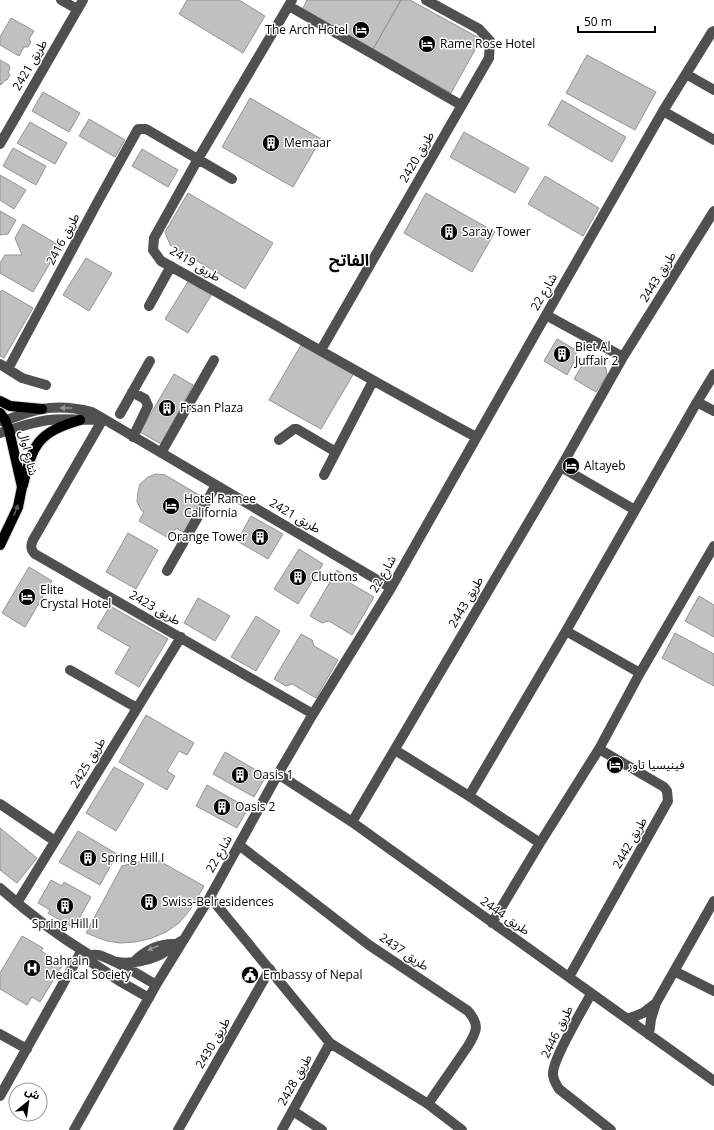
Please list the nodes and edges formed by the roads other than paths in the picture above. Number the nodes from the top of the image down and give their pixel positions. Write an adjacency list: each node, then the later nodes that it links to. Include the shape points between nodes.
1 (61, 0): 5 (street)
2 (83, 0): 5 (street, طريق 2421)
3 (426, 0): 9 (street, طريق 2420, via 479,29 490,41 489,58)
4 (291, 3): 9 (street); 13 (street, طريق 2419)
5 (77, 9): 12 (street, طريق 2421)
6 (713, 29): 7 (street, شارع 22)
7 (686, 74): 8 (street); 10 (street, شارع 22)
8 (714, 90)
9 (462, 105): 19 (street, طريق 2420)
10 (664, 111): 11 (street); 18 (street, شارع 22)
11 (714, 140)
12 (0, 144)
13 (198, 159): 14 (street); 16 (street, طريق 2419, via 154,238 153,250 161,261); 23 (street, طريق 2416, via 146,129 141,128 136,132)
14 (232, 179)
15 (714, 211): 20 (street, طريق 2443)
16 (171, 266): 17 (street); 19 (street, طريق 2419, via 311,347)
17 (149, 306)
18 (546, 315): 20 (street); 37 (street, شارع 22)
19 (321, 350): 25 (street, طريق 2419)
20 (624, 357): 41 (street, طريق 2443)
21 (214, 360): 40 (street)
22 (150, 361): 27 (street)
23 (4, 367): 26 (street, via 30,381)
24 (714, 374): 29 (street)
25 (373, 381): 37 (street, طريق 2419); 39 (street)
26 (46, 386)
27 (132, 392): 32 (street); 36 (street, via 146,399 148,406)
28 (0, 401): 30 (main road, via 10,406)
29 (697, 402): 31 (street); 45 (street)
30 (42, 409): 33 (street, طريق 2421, one-way to 30, via 92,412 80,409); 35 (street, طريق 2421)
31 (714, 411)
32 (120, 414)
33 (102, 419): 34 (street); 36 (street, طريق 2421); 51 (street, طريق 2423, via 31,543 32,551)
34 (80, 420): 35 (street); 44 (main road, via 56,428 38,442 30,458)
35 (3, 423): 44 (main road, شارع اوال)
36 (133, 437): 40 (street, طريق 2421)
37 (476, 437): 49 (street, شارع 22)
38 (279, 440): 39 (street, via 294,429)
39 (336, 452): 42 (street)
40 (161, 453): 43 (street, طريق 2421)
41 (561, 467): 45 (street); 57 (street, طريق 2443)
42 (324, 475)
43 (216, 486): 48 (street); 49 (street, طريق 2421, via 255,513)
44 (22, 487): 46 (main road, شارع اوال, one-way to 44, via 18,507)
45 (635, 510): 50 (street)
46 (0, 545)
47 (714, 546): 53 (street)
48 (167, 571)
49 (391, 588): 55 (street, شارع 22)
50 (566, 631): 53 (street); 59 (street)
51 (181, 637): 54 (street, طريق 2425); 55 (street, طريق 2423)
52 (70, 670): 54 (street)
53 (640, 673): 56 (street)
54 (137, 708): 62 (street, طريق 2425)
55 (313, 714): 58 (street, شارع 22)
56 (599, 749): 63 (street); 75 (street, طريق 2442, via 664,787 668,801)
57 (395, 750): 59 (street); 61 (street, طريق 2443)
58 (278, 774): 61 (street, طريق 2444); 64 (street, شارع 22)
59 (469, 796): 63 (street)
60 (0, 804): 62 (street)
61 (352, 822): 69 (street, طريق 2444)
62 (56, 841): 68 (street, طريق 2425)
63 (540, 843): 69 (street)
64 (239, 846): 66 (street, شارع 22); 88 (street, طريق 2437, via 369,945 468,1011 474,1018 477,1024 471,1040)
65 (0, 888): 68 (street)
66 (210, 898): 70 (street, شارع 22); 73 (street)
67 (714, 900): 74 (street)
68 (17, 903): 71 (street)
69 (492, 923): 75 (street, طريق 2444)
70 (180, 942): 72 (street, one-way to 72, via 150,959); 76 (street, شارع 22)
71 (86, 952): 72 (street); 79 (street, via 91,962); 85 (street)
72 (113, 962): 76 (street)
73 (270, 969): 84 (street); 91 (street, طريق 2430)
74 (674, 971): 77 (street); 80 (street)
75 (569, 977): 78 (street, طريق 2444)
76 (156, 985): 79 (street, شارع 22)
77 (713, 989)
78 (591, 994): 81 (street, طريق 2444); 95 (street, طريق 2446, via 556,1060 553,1075 559,1088)
79 (149, 998): 90 (street, شارع 22)
80 (656, 1003): 81 (street, via 643,1013); 83 (street)
81 (628, 1019): 83 (street, طريق 2444)
82 (0, 1034): 85 (street)
83 (649, 1035): 86 (street, طريق 2444)
84 (330, 1043): 88 (street); 89 (street, طريق 2428)
85 (27, 1049): 87 (street)
86 (714, 1082)
87 (0, 1096)
88 (428, 1104): 94 (street)
89 (293, 1111): 92 (street, طريق 2428); 93 (street)
90 (74, 1130)
91 (178, 1130)
92 (282, 1130)
93 (322, 1130)
94 (462, 1130)
95 (611, 1130)

